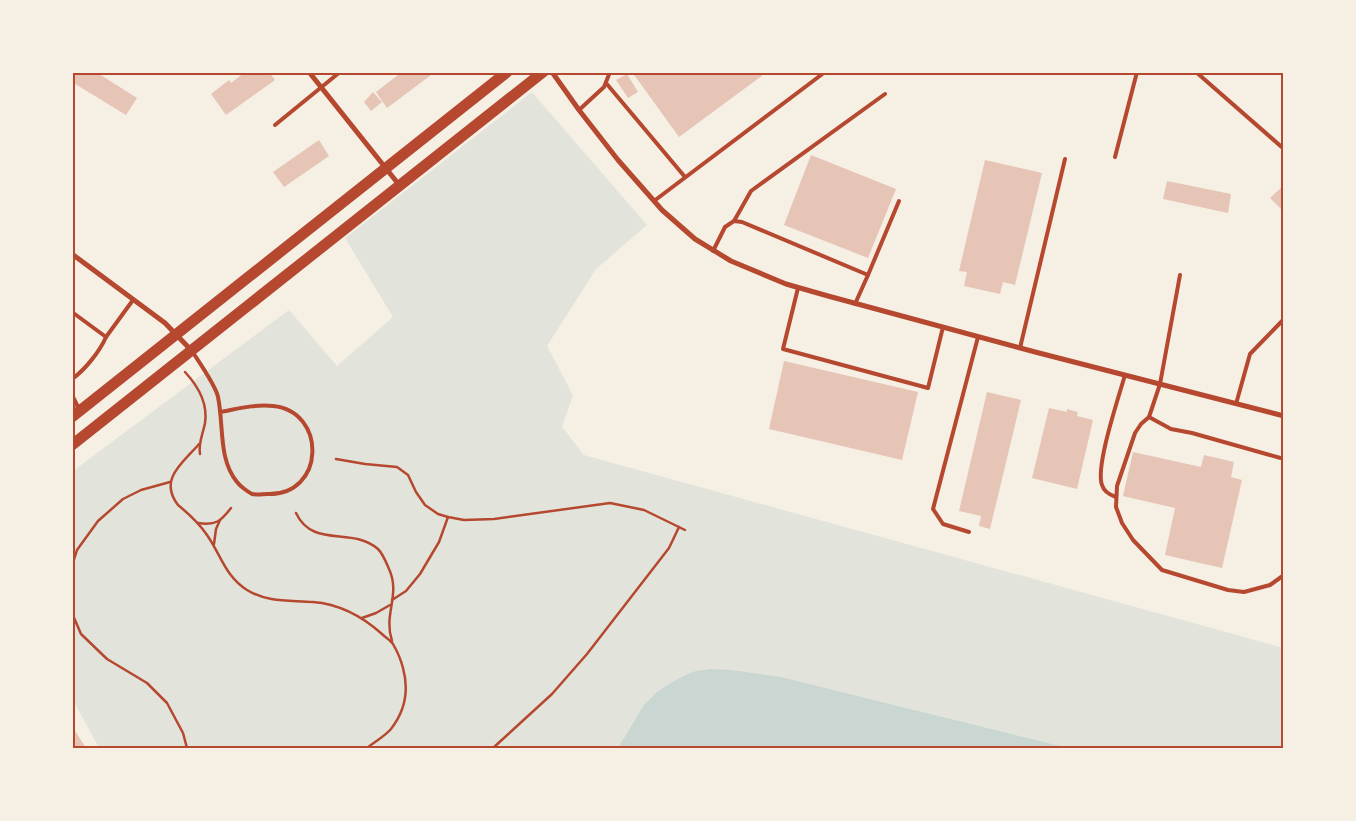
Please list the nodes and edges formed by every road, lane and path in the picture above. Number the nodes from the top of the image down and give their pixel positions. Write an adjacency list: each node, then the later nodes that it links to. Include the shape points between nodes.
1 (309, 72): 11 (street)
2 (340, 72): 11 (lane)
3 (507, 72): 18 (main road)
4 (543, 72): 20 (main road)
5 (552, 72): 13 (street)
6 (610, 72): 10 (lane)
7 (825, 72): 19 (lane)
8 (1138, 72): 16 (lane)
9 (1196, 72): 15 (lane)
10 (606, 83): 13 (lane); 19 (lane)
11 (321, 88): 14 (lane); 18 (street)
12 (885, 94): 23 (lane, via 751,191)
13 (579, 110): 22 (street)
14 (275, 125)
15 (1284, 149)
16 (1115, 156)
17 (1065, 159): 37 (lane)
18 (385, 168): 20 (street); 34 (main road)
19 (686, 177): 22 (lane)
20 (400, 186): 38 (main road)
21 (899, 200): 27 (lane)
22 (654, 201): 24 (street)
23 (734, 221): 24 (lane, via 725,226); 27 (lane)
24 (713, 251): 28 (street, via 749,270)
25 (72, 254): 29 (street)
26 (1180, 274): 42 (lane)
27 (868, 275): 30 (lane)
28 (798, 288): 30 (street); 33 (lane, via 783,350 928,388)
29 (133, 300): 34 (street); 35 (lane)
30 (855, 304): 33 (street)
31 (72, 312): 35 (lane)
32 (1284, 319): 44 (lane, via 1250,354)
33 (943, 327): 36 (street)
34 (177, 334): 38 (street); 46 (main road)
35 (106, 337): 41 (lane, via 81,372)
36 (978, 337): 37 (street); 63 (lane, via 933,509 943,524)
37 (1020, 348): 40 (street)
38 (192, 351): 45 (lane, via 218,395); 50 (main road)
39 (185, 372): 49 (path, via 199,391 204,405 205,422)
40 (1125, 375): 42 (street); 55 (lane, via 1100,474 1102,486)
41 (72, 379)
42 (1160, 384): 44 (street); 48 (lane)
43 (72, 396): 46 (lane)
44 (1236, 404): 47 (street)
45 (220, 412): 45 (lane, via 228,467 237,483 252,494 271,494 292,490 306,476 313,459 312,439 303,422 290,411 274,406 253,406)
46 (76, 414)
47 (1284, 416)
48 (1149, 417): 53 (lane, via 1171,429); 55 (lane, via 1135,432)
49 (199, 444): 51 (path); 54 (path, via 176,469)
50 (72, 445)
51 (200, 454)
52 (336, 459): 58 (path, via 397,467 408,474 425,505)
53 (1284, 459)
54 (170, 482): 60 (path, via 175,501); 65 (path, via 123,499 98,521 77,550)
55 (1116, 497): 66 (lane, via 1122,523 1133,540 1162,570 1244,592 1270,585)
56 (230, 508): 59 (path)
57 (296, 513): 67 (path, via 308,529 317,533 355,539 378,549 394,582)
58 (448, 517): 61 (path, via 494,519 610,503 644,510); 67 (path, via 439,542 420,574)
59 (221, 520): 60 (path, via 210,524); 64 (path)
60 (197, 522): 64 (path)
61 (679, 526): 62 (path); 73 (path, via 669,548 588,654 552,694)
62 (685, 530)
63 (969, 532)
64 (214, 545): 69 (path, via 229,574 257,595 276,601 325,604)
65 (72, 566)
66 (1284, 575)
67 (392, 602): 69 (path); 70 (path, via 389,622)
68 (72, 613): 71 (path, via 81,634 107,659 147,683 168,703)
69 (362, 618): 70 (path)
70 (392, 642): 72 (path, via 402,663 406,685 404,708 390,729)
71 (187, 748)
72 (367, 748)
73 (493, 748)

